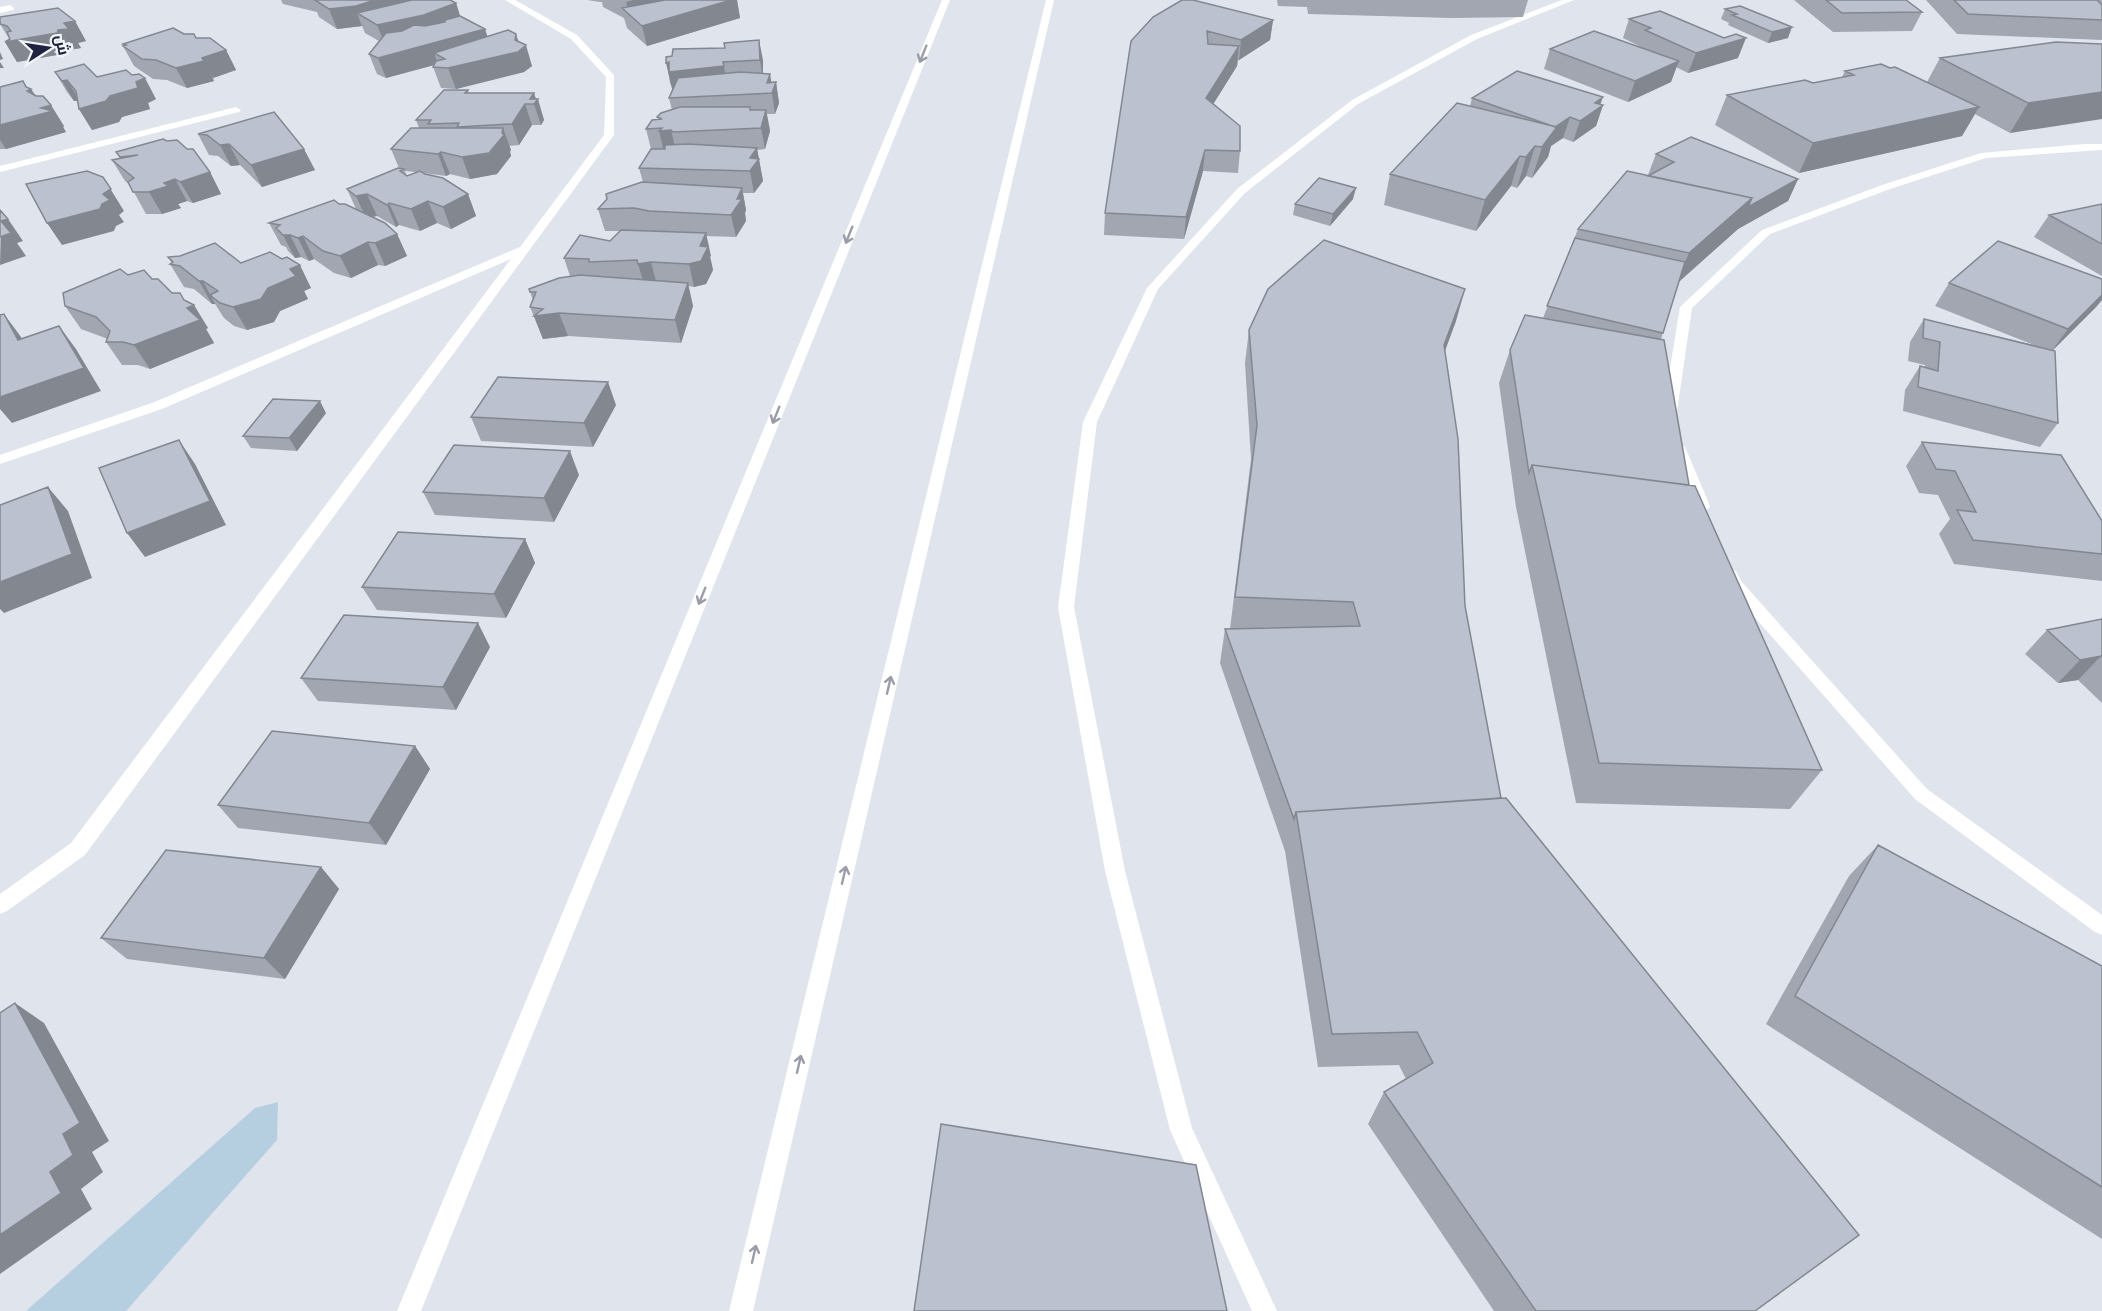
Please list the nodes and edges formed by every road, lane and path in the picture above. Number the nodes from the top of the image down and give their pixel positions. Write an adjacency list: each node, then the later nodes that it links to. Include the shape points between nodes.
1 (509, 0): 10 (street, via 574,37 612,77 609,135)
2 (945, 0): 16 (street, one-way to 16)
3 (1050, 0): 17 (street, one-way to 3)
4 (1570, 0): 18 (street, via 1474,37 1355,102 1241,192 1153,288 1090,422 1066,607 1114,871 1180,1130)
5 (10, 8): 6 (street)
6 (0, 10)
7 (236, 110): 9 (street)
8 (2102, 147): 12 (street, via 1985,155 1766,232 1686,307 1670,427)
9 (0, 169)
10 (525, 248): 11 (street, via 157,405); 14 (street, via 78,849)
11 (0, 460)
12 (1707, 518)
13 (1725, 561): 15 (street, via 1734,583 1921,794)
14 (0, 905)
15 (2102, 926)
16 (409, 1311)
17 (741, 1311)
18 (1265, 1311)

